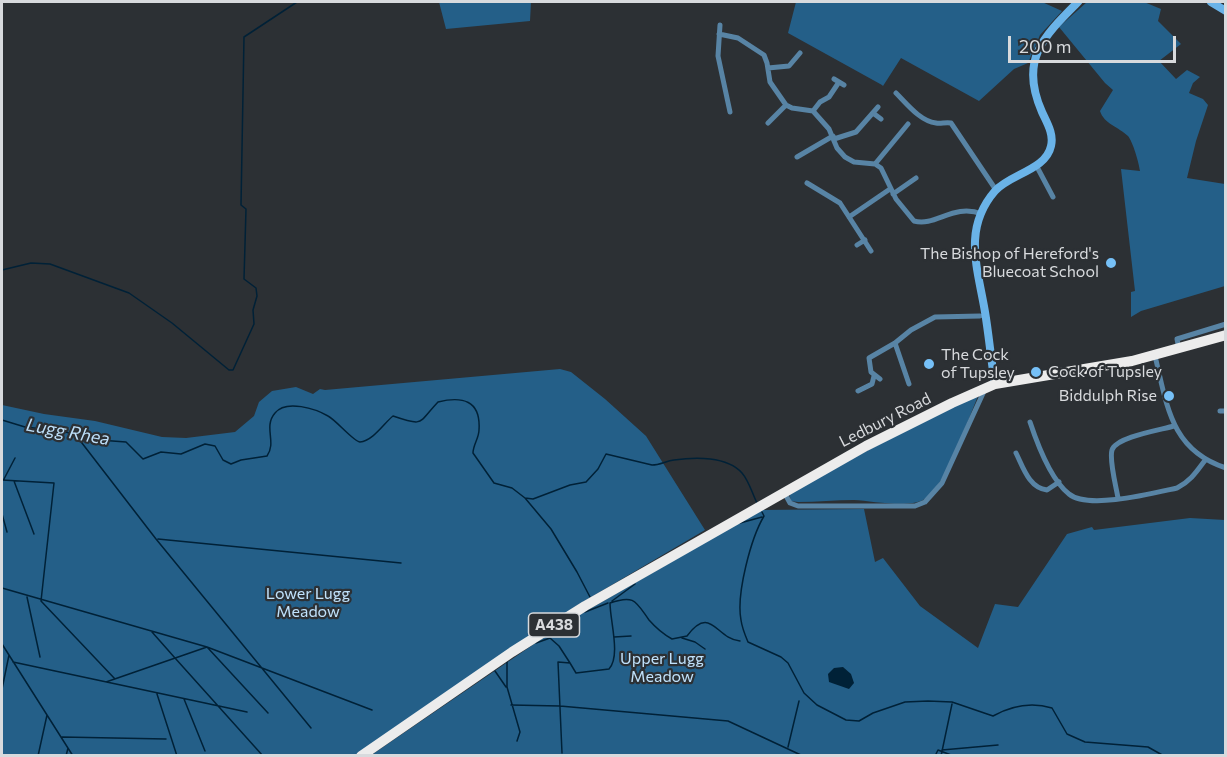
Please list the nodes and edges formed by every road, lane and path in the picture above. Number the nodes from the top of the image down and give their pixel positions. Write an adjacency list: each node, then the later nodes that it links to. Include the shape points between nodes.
1 (1078, 2): 25 (street, via 1046,34 1034,60 1034,85 1052,137 1050,150)
2 (1211, 2): 3 (street)
3 (1226, 11)
4 (720, 25): 5 (street)
5 (719, 34): 7 (street, via 738,38 757,49 766,58); 12 (street, via 718,56)
6 (800, 53): 8 (street)
7 (768, 68): 8 (street); 14 (street, via 770,82)
8 (785, 68): 9 (street)
9 (785, 76)
10 (839, 82): 16 (street)
11 (896, 93): 28 (street, via 929,121 951,123)
12 (728, 104): 13 (street); 17 (street)
13 (721, 105)
14 (786, 105): 16 (street); 20 (street)
15 (878, 107): 18 (street)
16 (813, 111): 22 (street)
17 (730, 112)
18 (873, 113): 19 (street); 22 (street, via 856,132)
19 (881, 119)
20 (768, 123)
21 (908, 124): 24 (street)
22 (833, 137): 23 (street); 24 (street, via 849,160)
23 (797, 157)
24 (875, 164): 29 (street)
25 (1036, 165): 28 (street); 30 (street)
26 (918, 180): 29 (street)
27 (807, 183): 32 (street, via 840,203)
28 (996, 190): 31 (street)
29 (892, 191): 31 (street, via 908,215 918,222 961,210); 32 (street)
30 (1053, 198)
31 (982, 214): 46 (street, via 974,259 986,314)
32 (849, 217): 33 (street)
33 (865, 240): 34 (street); 35 (street)
34 (857, 245)
35 (871, 250)
36 (980, 316): 40 (street, via 935,317)
37 (1226, 324): 41 (street, Ledbury Road)
38 (1226, 335): 41 (highway, Ledbury Road / A438)
39 (1169, 341): 41 (street, Ledbury Road)
40 (895, 343): 44 (street); 45 (street)
41 (1178, 344): 43 (highway, Ledbury Road / A438)
42 (862, 354): 44 (street)
43 (1155, 356): 46 (highway, Ledbury Road / A438); 49 (street)
44 (869, 358): 47 (street, via 871,372 877,378)
45 (909, 384)
46 (990, 386): 54 (highway, Ledbury Road / A438, via 866,446); 54 (street, via 942,483 925,502 915,506 798,506 790,503)
47 (858, 391)
48 (1030, 422): 53 (street)
49 (1174, 426): 51 (street, via 1183,440); 55 (street, via 1125,439 1112,449)
50 (1016, 453): 53 (street, via 1038,489 1047,490)
51 (1206, 459): 52 (street); 55 (street, via 1195,475 1177,488)
52 (1226, 468)
53 (1059, 482): 55 (street, via 1069,495 1083,501)
54 (784, 492): 56 (highway, A438, via 543,632)
55 (1118, 498)
56 (362, 756)

